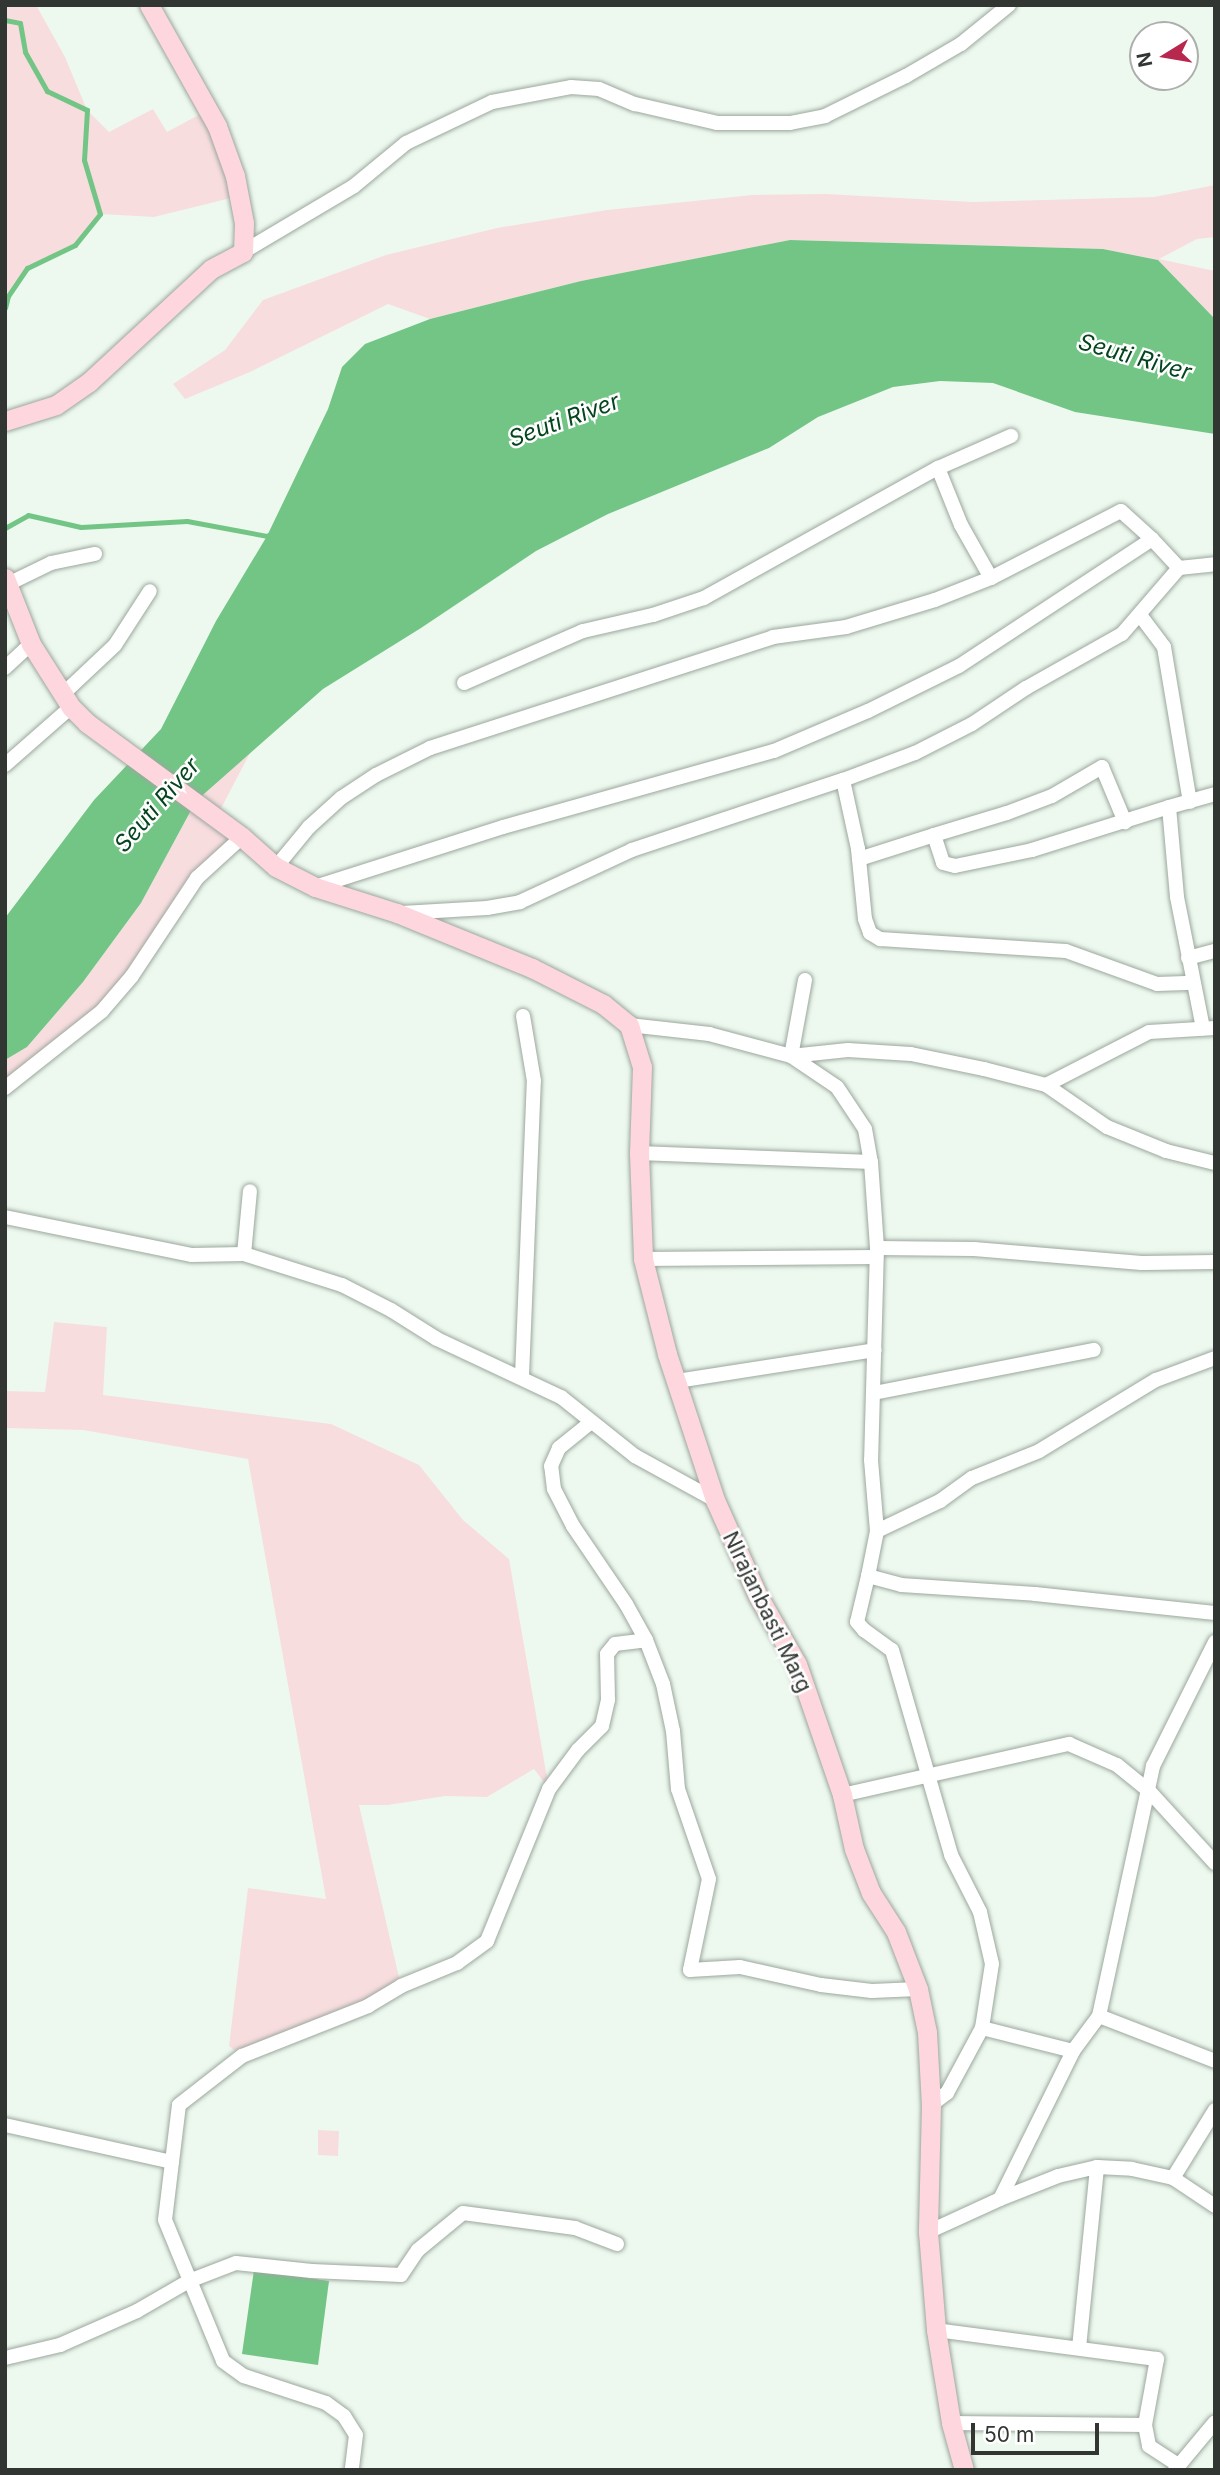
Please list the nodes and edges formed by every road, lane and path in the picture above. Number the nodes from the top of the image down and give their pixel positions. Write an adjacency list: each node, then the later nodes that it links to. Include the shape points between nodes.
1 (149, 5): 3 (street, via 217,126 235,177 244,223)
2 (1009, 5): 3 (street, via 961,44 906,76 825,116 790,123 717,124 635,104 599,89 571,87 492,102 406,143 354,186)
3 (243, 252): 4 (street, via 211,269 89,382 56,405)
4 (5, 421)
5 (1011, 436): 6 (street)
6 (938, 468): 11 (street, via 961,525); 17 (street, via 704,598 583,631)
7 (1152, 539): 10 (street); 11 (street, via 1121,511); 29 (street, via 959,666 774,751 503,827)
8 (95, 554): 12 (street, via 51,563)
9 (1215, 564): 10 (street)
10 (1179, 568): 14 (street)
11 (991, 578): 28 (street, via 846,627 773,637 430,748 341,798)
12 (7, 581): 15 (street)
13 (150, 591): 18 (street, via 116,645)
14 (1140, 615): 20 (street, via 1122,634 972,724 915,753); 22 (street, via 1164,647)
15 (31, 644): 16 (street); 18 (street)
16 (5, 668)
17 (464, 683)
18 (67, 701): 19 (street); 26 (street, via 87,723)
19 (5, 765)
20 (843, 780): 27 (street); 30 (street, via 632,850 520,902)
21 (1215, 794): 22 (street)
22 (1190, 802): 23 (street)
23 (1169, 807): 24 (street); 32 (street)
24 (1125, 822): 25 (street, via 1032,850 955,866 943,863); 25 (street, via 1102,767 1041,800)
25 (934, 835): 27 (street)
26 (242, 837): 28 (street); 40 (street, via 197,878 132,976 102,1011)
27 (859, 859): 34 (street, via 865,919 870,933 880,939 1066,951 1157,984)
28 (276, 867): 29 (street)
29 (315, 887): 30 (street)
30 (397, 913): 36 (street, via 532,968 603,1004)
31 (1215, 951): 32 (street)
32 (1188, 958): 34 (street)
33 (805, 980): 38 (street)
34 (1193, 983): 37 (street)
35 (523, 1016): 53 (street, via 534,1081)
36 (629, 1025): 38 (street, via 709,1034); 41 (street, NIrajanbasti Marg, via 642,1067)
37 (1209, 1028): 39 (street, via 1149,1032)
38 (791, 1056): 39 (street, via 848,1050 911,1054); 42 (street, via 837,1087 864,1129)
39 (1046, 1085): 43 (street, via 1107,1126 1166,1151)
40 (5, 1088)
41 (639, 1153): 42 (street); 48 (street, NIrajanbasti Marg)
42 (871, 1162): 46 (street)
43 (1215, 1163)
44 (250, 1191): 47 (street)
45 (5, 1217): 47 (street, via 192,1255)
46 (877, 1252): 48 (street); 49 (street, via 974,1249 1141,1263); 50 (street)
47 (244, 1254): 53 (street, via 342,1285 436,1339)
48 (643, 1259): 54 (street, NIrajanbasti Marg)
49 (1215, 1262)
50 (875, 1350): 54 (street); 55 (street)
51 (1094, 1350): 55 (street)
52 (1215, 1358): 58 (street, via 1156,1380 1039,1451 972,1478 940,1501)
53 (522, 1376): 56 (street, via 561,1397)
54 (677, 1381): 57 (street, NIrajanbasti Marg)
55 (874, 1393): 58 (street, via 871,1460)
56 (590, 1423): 57 (street, via 635,1456); 61 (street, via 559,1448 551,1466 554,1489)
57 (715, 1500): 65 (street, NIrajanbasti Marg, via 758,1596 797,1664)
58 (877, 1531): 59 (street)
59 (868, 1576): 60 (street, via 901,1585); 63 (street, via 857,1622 892,1650)
60 (1215, 1613)
61 (646, 1640): 67 (street, via 671,1719 678,1789 709,1879 690,1970 740,1968 873,1991); 75 (street, via 615,1644 607,1654 608,1700 602,1726 549,1789 487,1941 457,1963 401,1986 368,2006 242,2056 179,2105)
62 (1215, 1642): 64 (street, via 1153,1766)
63 (930, 1777): 64 (street, via 1069,1744 1117,1765); 65 (street); 69 (street, via 951,1855 981,1912 992,1964)
64 (1149, 1791): 66 (street); 68 (street)
65 (842, 1795): 67 (street, NIrajanbasti Marg, via 854,1849 871,1893 896,1932)
66 (1215, 1863)
67 (918, 1989): 72 (street, NIrajanbasti Marg, via 927,2032)
68 (1099, 2016): 70 (street); 71 (street)
69 (982, 2028): 70 (street); 72 (street, via 947,2093)
70 (1073, 2051): 78 (street)
71 (1215, 2061)
72 (931, 2105): 80 (street, NIrajanbasti Marg)
73 (1215, 2110): 77 (street)
74 (5, 2125): 75 (street)
75 (172, 2162): 82 (street, via 165,2220)
76 (1097, 2167): 77 (street); 78 (street, via 1058,2176); 84 (street)
77 (1173, 2178): 79 (street)
78 (1000, 2199): 80 (street)
79 (1215, 2206)
80 (928, 2232): 83 (street, NIrajanbasti Marg)
81 (617, 2244): 82 (street, via 575,2228 463,2213 418,2250 401,2275 236,2263)
82 (188, 2281): 85 (street, via 137,2311 61,2345); 90 (street, via 223,2361 244,2376 326,2403 344,2416 356,2435)
83 (936, 2330): 84 (street); 87 (street, NIrajanbasti Marg)
84 (1079, 2348): 88 (street, via 1157,2359)
85 (5, 2358)
86 (1215, 2422): 89 (street)
87 (951, 2423): 88 (street); 91 (street, NIrajanbasti Marg)
88 (1145, 2425): 89 (street, via 1149,2446)
89 (1177, 2467)
90 (352, 2470)
91 (964, 2470)

